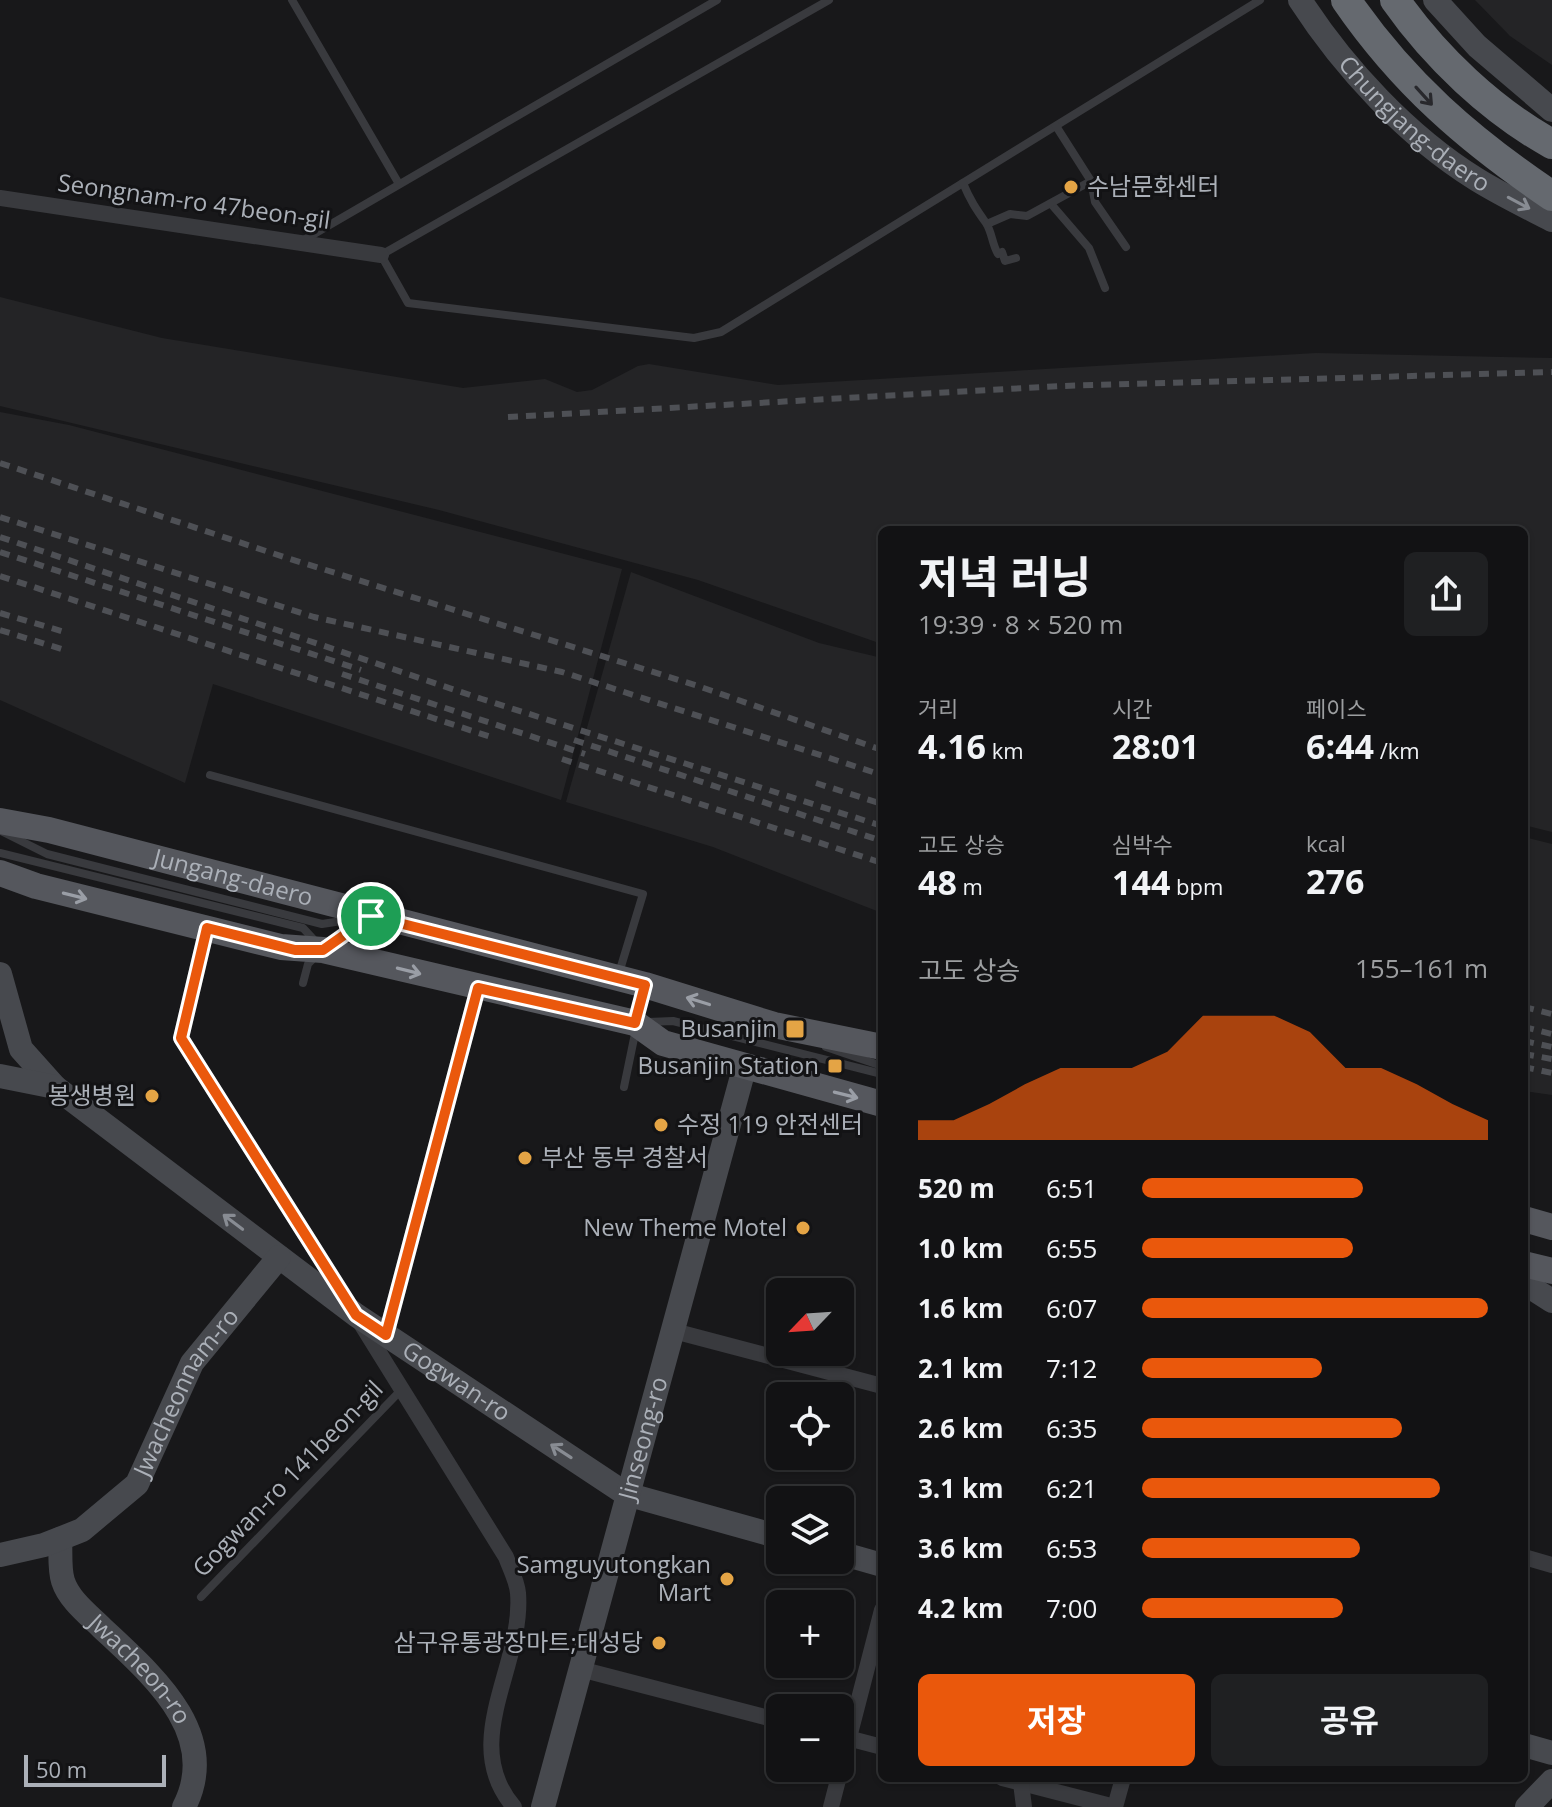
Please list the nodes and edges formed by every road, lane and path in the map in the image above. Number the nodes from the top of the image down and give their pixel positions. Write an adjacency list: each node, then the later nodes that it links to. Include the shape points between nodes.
1 (292, 0): 15 (lane)
2 (717, 0): 15 (lane)
3 (829, 0): 23 (lane)
4 (1260, 0): 11 (lane)
5 (1300, 0): 19 (street, Chungjang-daero, one-way to 19, via 1364,83 1419,135 1475,179)
6 (1346, 0): 9 (highway)
7 (1373, 0): 9 (highway)
8 (1435, 0): 10 (street, via 1477,46)
9 (1391, 20): 12 (highway, via 1511,121); 16 (highway, one-way to 16, via 1431,105)
10 (1552, 110)
11 (1056, 126): 13 (lane); 14 (lane)
12 (1552, 144)
13 (1091, 181): 18 (lane); 22 (lane, via 1095,202)
14 (963, 183): 20 (lane, via 974,211); 23 (lane, via 721,332 694,338 408,303)
15 (399, 184): 21 (lane)
16 (1552, 196)
17 (0, 198): 21 (street, Seongnam-ro 47beon-gil)
18 (1052, 205): 20 (lane); 25 (lane, via 1089,248)
19 (1552, 220)
20 (987, 224): 24 (lane, via 998,254 1002,252 1005,261)
21 (301, 241): 23 (street, Seongnam-ro 47beon-gil)
22 (1126, 247)
23 (381, 255)
24 (1016, 258)
25 (1105, 288)
26 (210, 775): 35 (lane, via 643,894)
27 (0, 821): 31 (main road, Jungang-daero)
28 (0, 830): 31 (lane, via 47,854 322,924)
29 (0, 853): 33 (lane, via 303,928)
30 (0, 873): 32 (main road, one-way to 32)
31 (371, 916): 33 (lane); 35 (main road, Jungang-daero)
32 (207, 928): 33 (main road, via 295,950); 56 (street, via 181,1038)
33 (323, 950): 36 (lane, via 308,964); 38 (main road, one-way to 38)
34 (0, 974): 46 (street, via 21,1049)
35 (617, 977): 37 (main road, Jungang-daero)
36 (303, 983)
37 (645, 985): 39 (lane); 40 (main road, Jungang-daero, one-way to 37)
38 (478, 988): 39 (main road); 58 (street)
39 (635, 1023): 43 (main road, via 663,1043); 44 (lane, via 673,1021); 47 (lane)
40 (774, 1025): 41 (main road, Jungang-daero); 42 (lane)
41 (878, 1046)
42 (878, 1064)
43 (744, 1069): 48 (main road, one-way to 48); 57 (street, Jinseong-ro)
44 (878, 1073)
45 (0, 1076): 46 (street, Gogwan-ro)
46 (55, 1087): 51 (street, Gogwan-ro, one-way to 46)
47 (624, 1087)
48 (878, 1103)
49 (1528, 1220): 50 (main road)
50 (1552, 1227)
51 (279, 1257): 56 (street, Gogwan-ro); 63 (street, Jwacheonnam-ro, via 192,1363 137,1484 82,1530)
52 (1528, 1265): 53 (main road)
53 (1552, 1271)
54 (1528, 1286): 55 (street)
55 (1552, 1301)
56 (356, 1315): 58 (street, Gogwan-ro); 60 (street)
57 (670, 1330): 59 (street); 61 (street, Jinseong-ro)
58 (386, 1335): 61 (street, Gogwan-ro, one-way to 58)
59 (878, 1385)
60 (403, 1388): 69 (lane, Gogwan-ro 141beon-gil); 84 (street, via 506,1557 518,1590 517,1623 489,1742 491,1770)
61 (626, 1494): 62 (street, Gogwan-ro); 71 (street, Jinseong-ro)
62 (766, 1533)
63 (60, 1539): 64 (street, Jwacheonnam-ro); 83 (street, Jwacheon-ro, via 63,1581 78,1605 163,1691 190,1731 198,1760)
64 (0, 1555)
65 (854, 1557): 67 (street)
66 (1528, 1558): 68 (street)
67 (878, 1564)
68 (1552, 1565)
69 (201, 1597)
70 (878, 1623): 72 (street)
71 (580, 1669): 73 (street); 85 (street, Jinseong-ro)
72 (854, 1704)
73 (766, 1717)
74 (854, 1740): 75 (street)
75 (878, 1746)
76 (1528, 1746): 77 (street)
77 (1552, 1753)
78 (1552, 1781): 89 (street)
79 (836, 1782): 86 (street)
80 (1017, 1782): 82 (street)
81 (1122, 1782): 88 (street)
82 (1021, 1783): 87 (street); 88 (street)
83 (184, 1807)
84 (514, 1807)
85 (543, 1807)
86 (831, 1807)
87 (1024, 1807)
88 (1115, 1807)
89 (1527, 1807)

